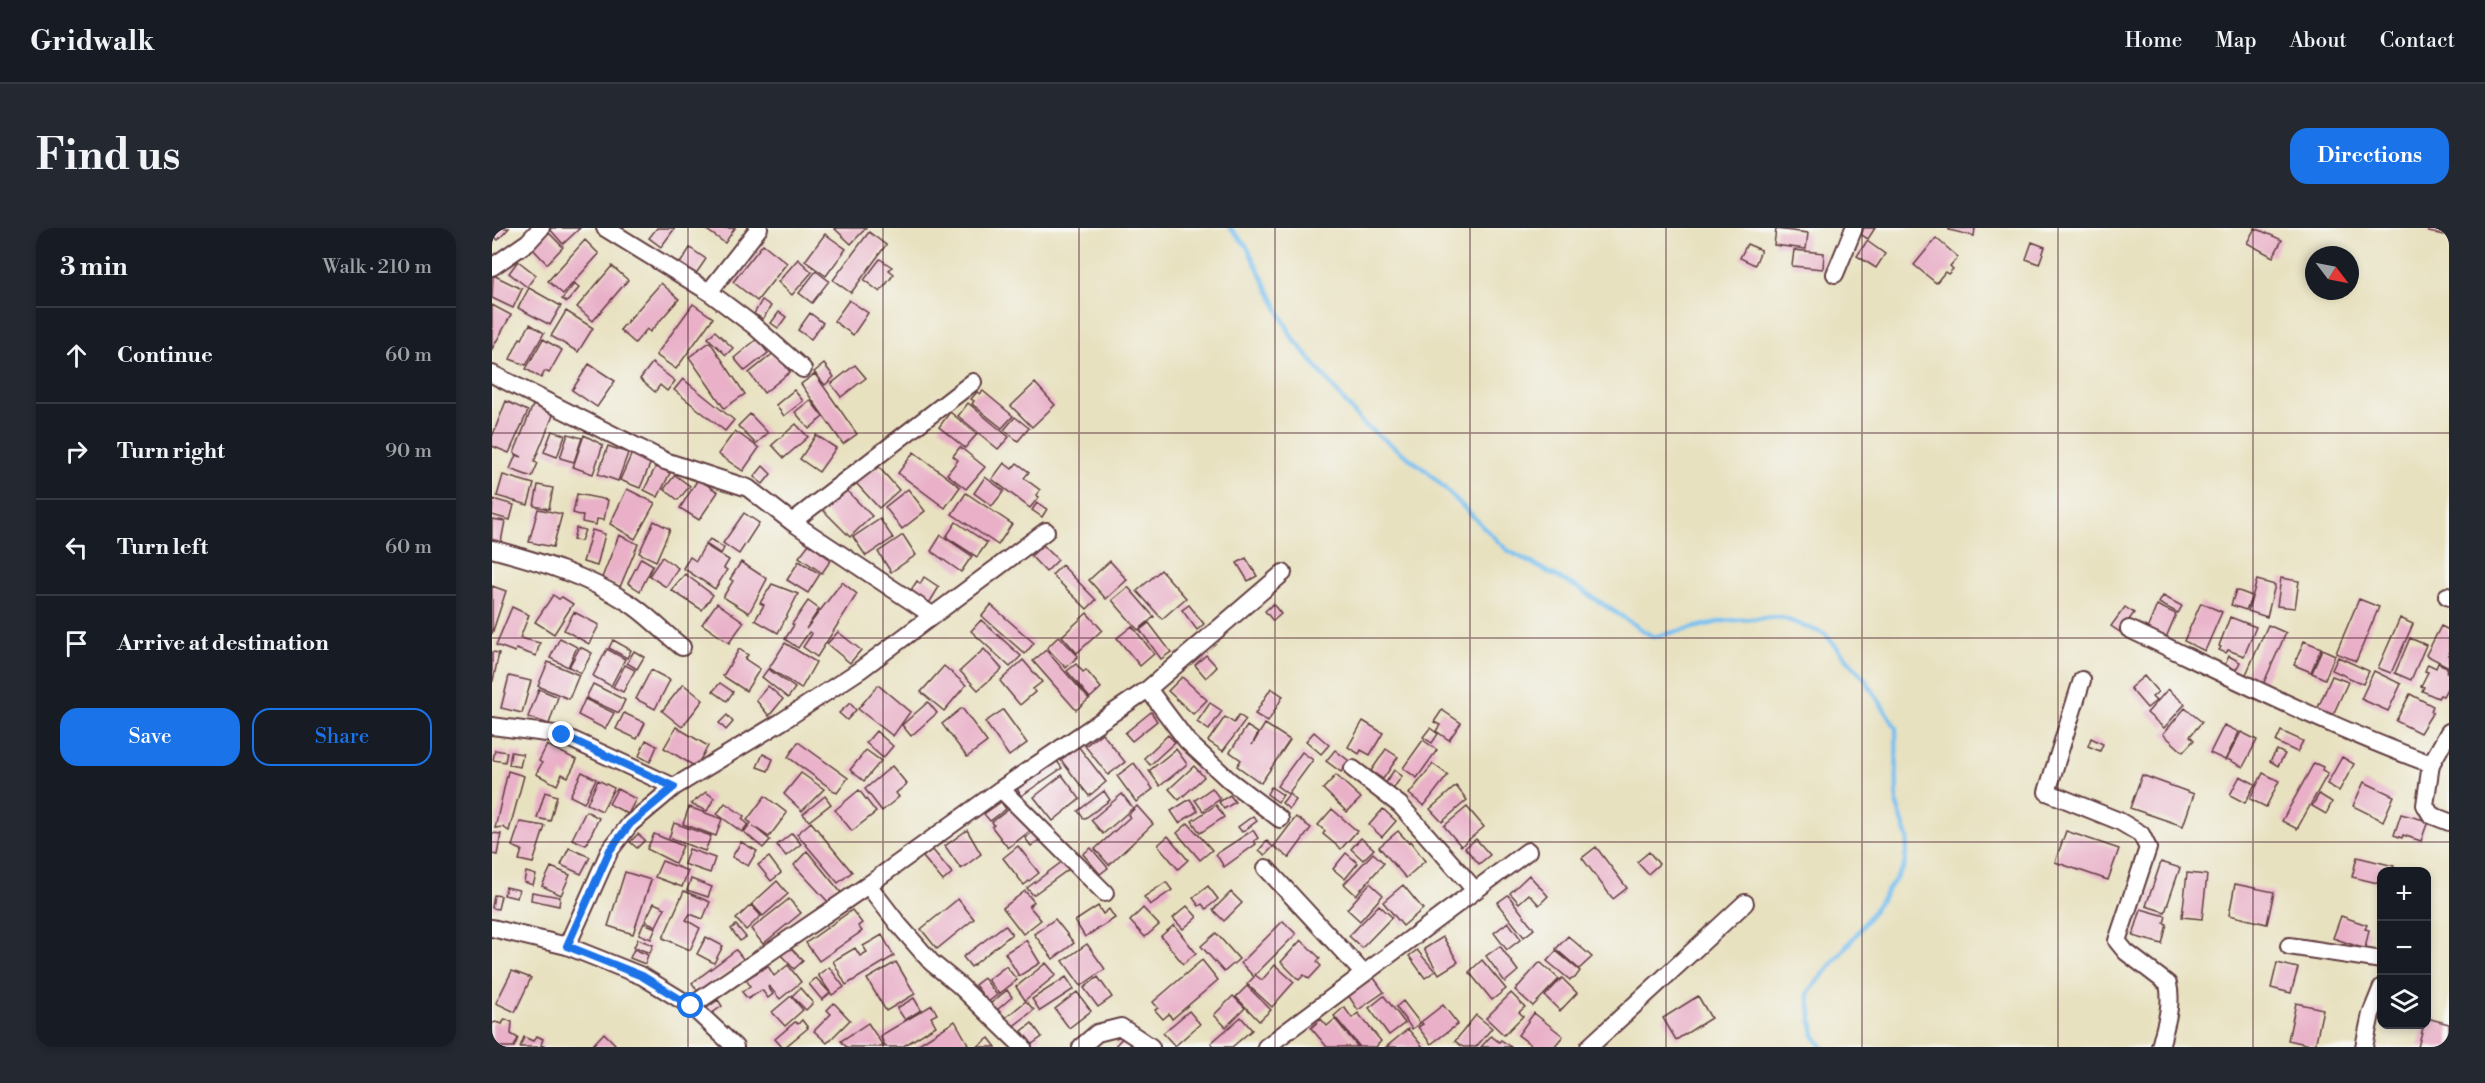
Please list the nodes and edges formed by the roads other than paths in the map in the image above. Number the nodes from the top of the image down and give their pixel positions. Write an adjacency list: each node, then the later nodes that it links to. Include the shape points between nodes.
1 (541, 228): 5 (street)
2 (605, 228): 7 (street)
3 (759, 228): 7 (street)
4 (1854, 228): 6 (street)
5 (492, 267)
6 (1835, 274)
7 (709, 292): 8 (street)
8 (803, 369)
9 (492, 374): 11 (street, via 665,461 748,488)
10 (973, 382): 11 (street)
11 (792, 522): 15 (street)
12 (1046, 531): 15 (street)
13 (492, 549): 17 (street, via 555,566 591,583 630,604)
14 (1282, 573): 19 (street)
15 (932, 615): 24 (street, via 860,670)
16 (2129, 629): 22 (street, via 2340,728)
17 (681, 647)
18 (2082, 680): 47 (street, via 2047,792 2119,821 2141,834 2148,848 2117,941 2168,984 2168,1014)
19 (1148, 689): 25 (street); 26 (street, via 1187,741 1230,781)
20 (492, 726): 24 (street, via 562,735)
21 (2449, 732): 22 (street)
22 (2431, 764): 27 (street, via 2425,806 2431,815)
23 (1353, 769): 31 (street, via 1400,805)
24 (674, 787): 35 (street, via 630,824 610,850)
25 (1001, 789): 30 (street); 32 (street)
26 (1280, 819)
27 (2449, 822)
28 (1528, 851): 31 (street)
29 (1266, 868): 38 (street)
30 (868, 885): 40 (street); 42 (street, via 931,962)
31 (1475, 890): 38 (street)
32 (1105, 893)
33 (1745, 903): 46 (street)
34 (492, 928): 35 (street)
35 (567, 946): 40 (street, via 642,976)
36 (2289, 946): 37 (street)
37 (2377, 959)
38 (1364, 974): 45 (street)
39 (2377, 999): 48 (street)
40 (691, 1006): 41 (street)
41 (735, 1047)
42 (1023, 1047)
43 (1081, 1047): 44 (street, via 1097,1033 1121,1027)
44 (1151, 1047)
45 (1266, 1047)
46 (1589, 1047)
47 (2160, 1047)
48 (2364, 1047)

